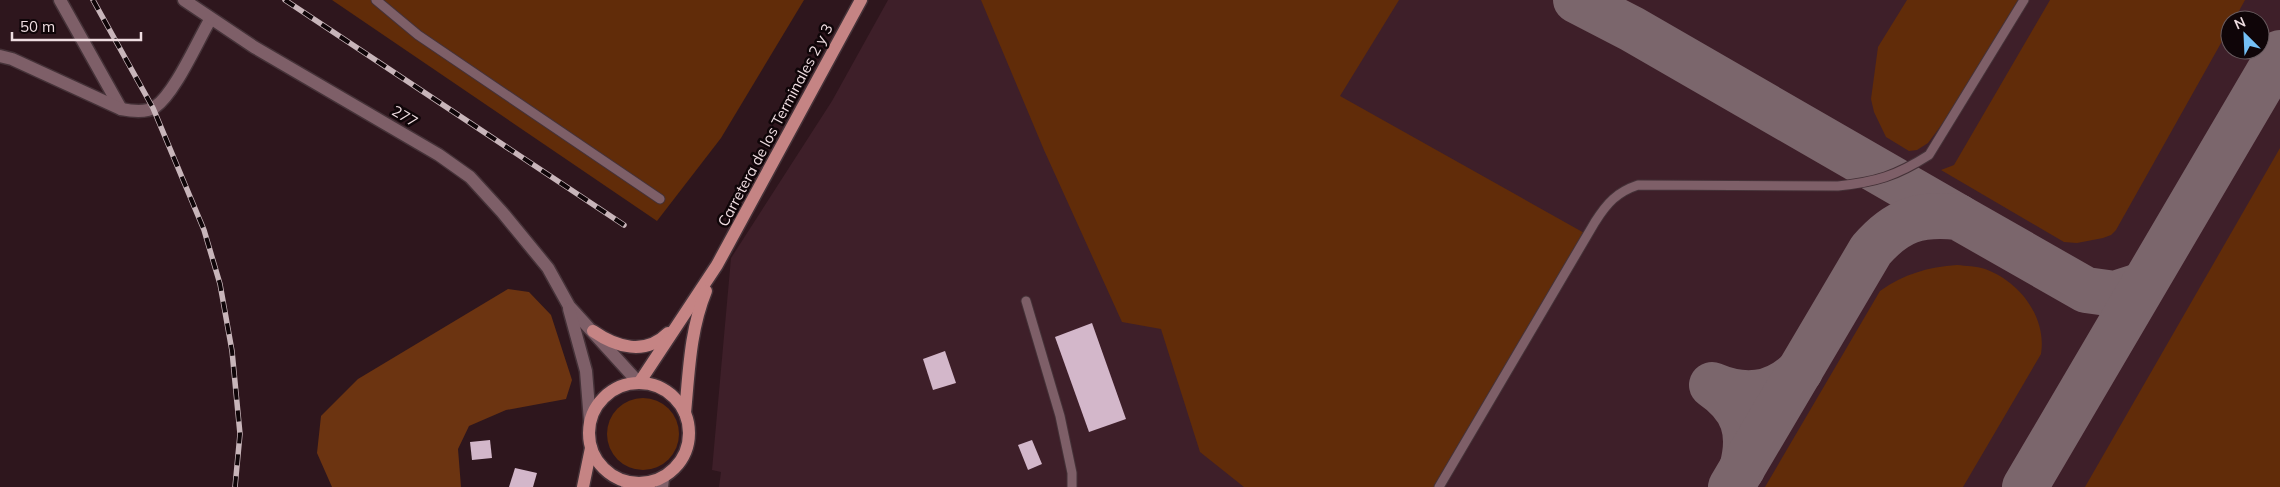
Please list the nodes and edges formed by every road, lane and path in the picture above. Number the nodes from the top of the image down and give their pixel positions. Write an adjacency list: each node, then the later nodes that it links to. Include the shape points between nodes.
1 (60, 0): 8 (street)
2 (184, 0): 6 (street, 277)
3 (376, 0): 9 (lane, via 418,35)
4 (861, 0): 10 (main road, Carretera de los Terminales 2 y 3)
5 (2024, 0): 23 (lane, via 1928,155 1905,170 1865,183 1838,186 1638,185 1619,193 1595,222)
6 (210, 20): 8 (street, via 167,96 153,108 133,112); 12 (street, 277, via 439,155 470,177 548,268)
7 (0, 56): 8 (street)
8 (121, 110)
9 (660, 199)
10 (717, 265): 13 (main road, Carretera de los Terminales 2 y 3); 16 (main road, Carretera de los Terminales 2 y 3, via 697,313)
11 (1026, 301): 22 (lane, via 1062,424)
12 (569, 306): 14 (street, 277); 17 (street, 277, via 586,371)
13 (678, 322): 14 (main road, via 655,343 642,346 620,346); 15 (main road, Carretera de los Terminales 2 y 3)
14 (592, 331): 15 (street, 277)
15 (639, 383): 16 (main road, via 656,386 671,394); 17 (main road, via 628,384 608,394)
16 (685, 413): 19 (main road, via 689,430 687,447 679,463)
17 (590, 421): 18 (main road)
18 (591, 448): 20 (main road, via 603,468); 21 (main road)
19 (662, 483): 20 (main road)
20 (623, 485)
21 (582, 487)
22 (1072, 487)
23 (1439, 487)

